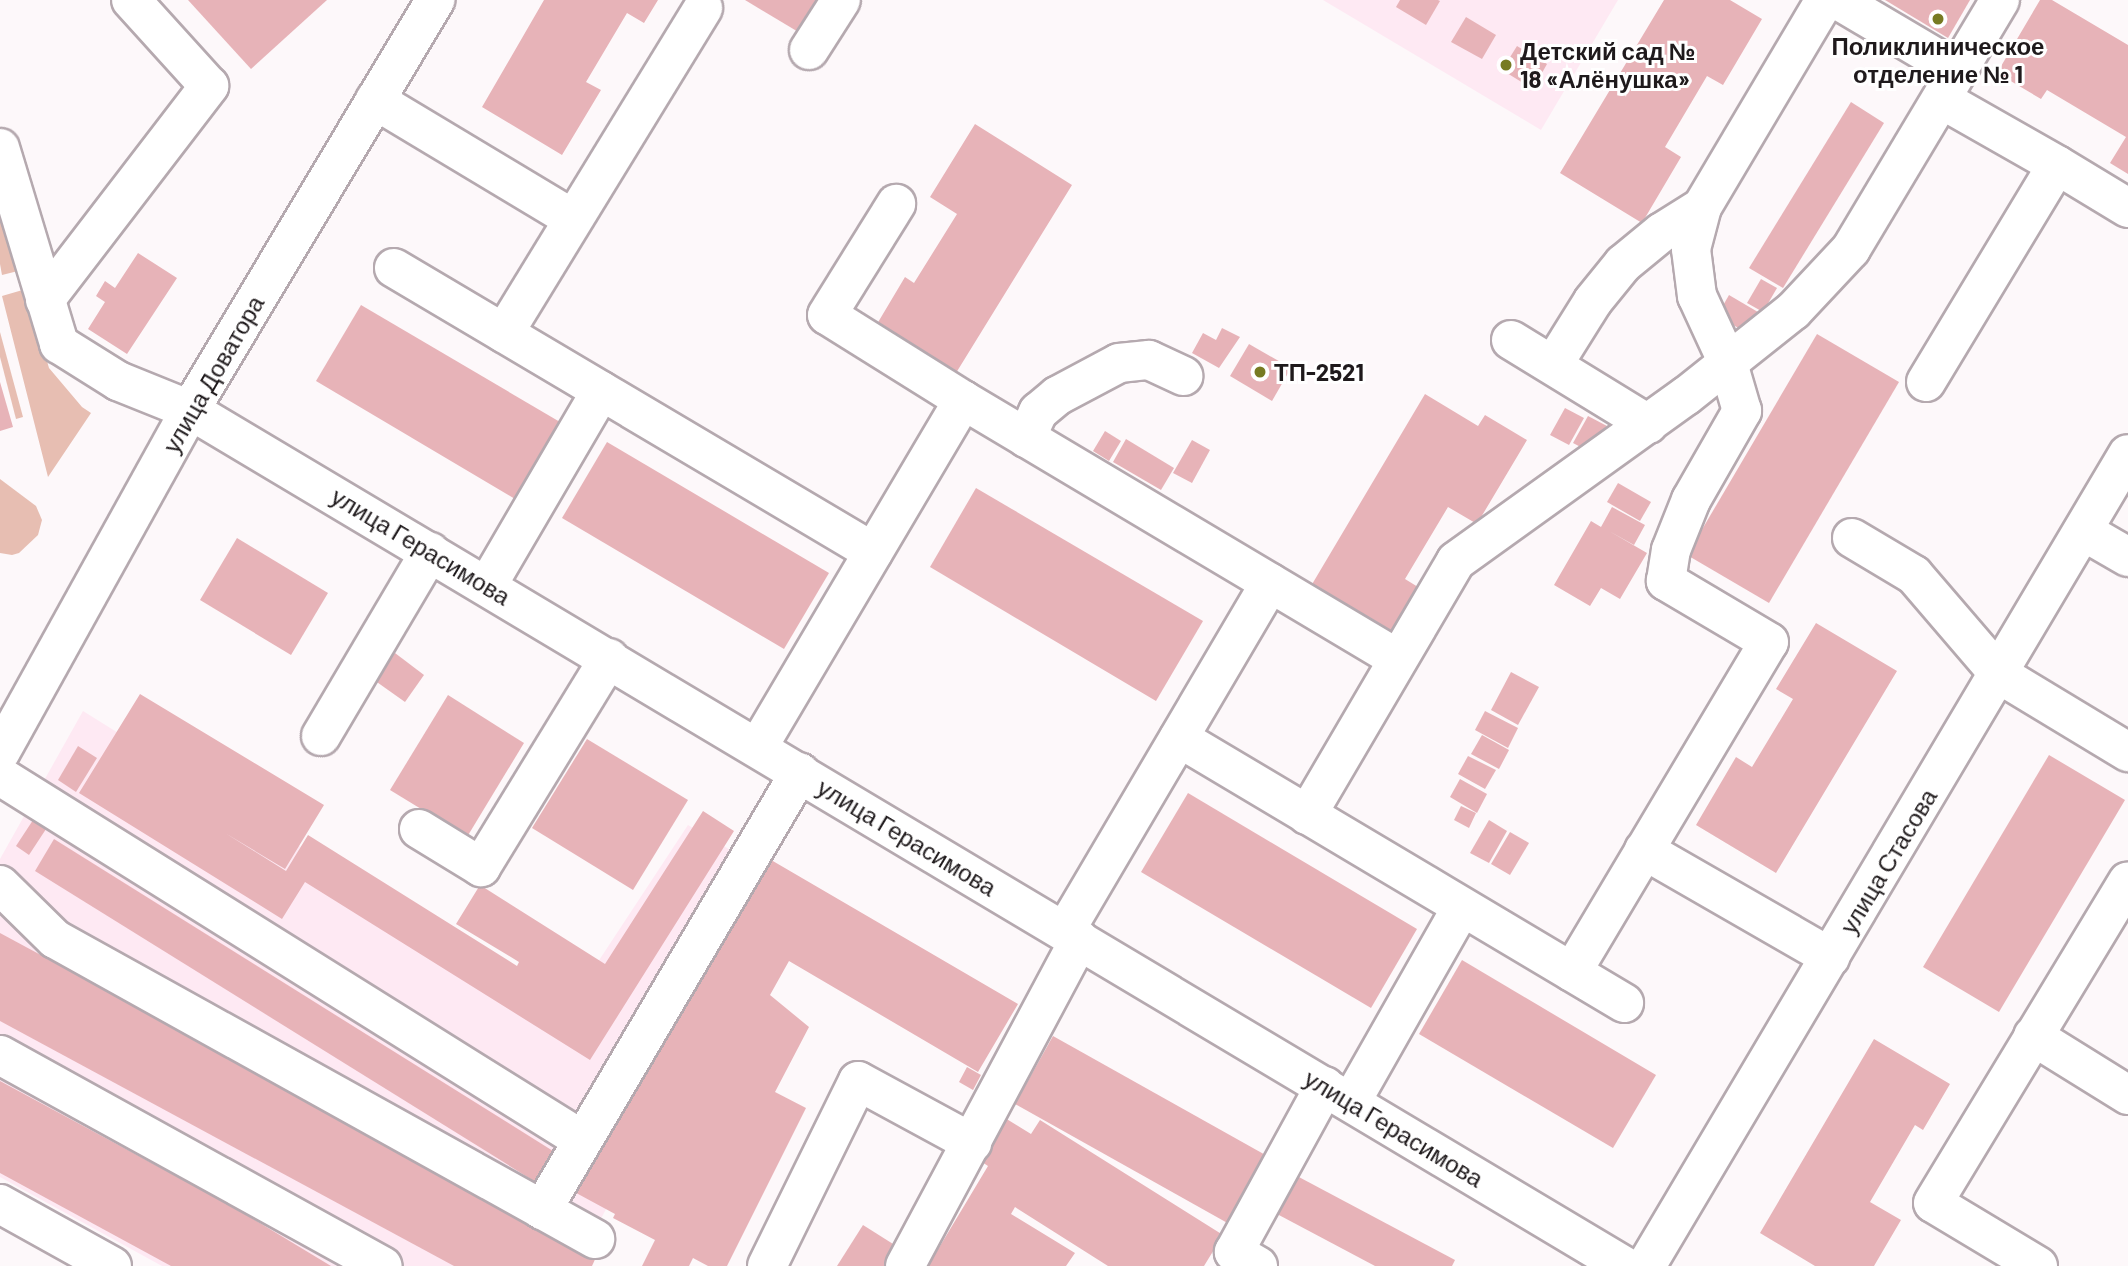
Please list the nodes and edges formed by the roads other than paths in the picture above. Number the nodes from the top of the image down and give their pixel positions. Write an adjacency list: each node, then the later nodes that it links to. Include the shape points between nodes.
1 (131, 0): 18 (street, via 209,86)
2 (435, 0): 10 (street, улица Доватора)
3 (841, 0): 8 (street)
4 (1825, 0): 14 (street)
5 (1838, 0): 9 (street)
6 (2000, 0): 9 (street)
7 (703, 8): 16 (street)
8 (809, 50)
9 (1950, 85): 12 (street); 21 (street, via 1851,249 1793,311)
10 (375, 100): 16 (street); 27 (street, улица Доватора)
11 (0, 148): 18 (street, улица Герасимова)
12 (2057, 165): 15 (street); 24 (street)
13 (897, 204): 26 (street, via 827,316)
14 (1702, 207): 21 (street, via 1691,250 1697,296); 22 (street, via 1623,264 1593,301)
15 (2128, 208)
16 (573, 219): 19 (street)
17 (394, 268): 19 (street)
18 (45, 300): 27 (street, улица Герасимова, via 59,344 118,381)
19 (503, 333): 25 (street)
20 (1511, 340): 22 (street)
21 (1728, 363): 28 (street); 50 (street, via 1742,411 1691,500 1671,550 1666,581 1769,642)
22 (1553, 365): 28 (street)
23 (1184, 376): 29 (street, via 1149,360 1119,363 1057,396 1038,412)
24 (1926, 382)
25 (601, 390): 34 (street); 37 (street)
26 (963, 400): 29 (street); 34 (street)
27 (190, 410): 33 (street, улица Герасимова); 45 (street, улица Доватора)
28 (1648, 424): 39 (street, via 1456,561)
29 (1026, 438): 36 (street)
30 (2128, 454): 31 (street, улица Стасова)
31 (2083, 531): 35 (street); 40 (street, улица Стасова)
32 (1852, 538): 40 (street, via 1914,575)
33 (430, 552): 37 (street, улица Герасимова); 41 (street)
34 (873, 552): 43 (street)
35 (2128, 557)
36 (1270, 583): 39 (street); 42 (street)
37 (487, 586): 38 (street, улица Герасимова)
38 (609, 658): 43 (street, улица Герасимова); 49 (street, via 481,867)
39 (1398, 659): 48 (street)
40 (1999, 674): 44 (street); 55 (street, улица Стасова)
41 (320, 736)
42 (1179, 738): 48 (street); 54 (street)
43 (758, 747): 46 (street, улица Герасимова)
44 (2128, 752)
45 (0, 753)
46 (800, 772): 54 (street, улица Герасимова); 62 (street)
47 (0, 776): 62 (street)
48 (1307, 815): 53 (street)
49 (419, 829)
50 (1644, 850): 55 (street); 56 (street)
51 (2128, 881): 58 (street)
52 (0, 885): 65 (street, via 55,939)
53 (1462, 907): 56 (street); 60 (street)
54 (1072, 936): 60 (street, улица Герасимова); 63 (street)
55 (1830, 957): 73 (street, улица Стасова)
56 (1572, 972): 57 (street)
57 (1624, 1003)
58 (2033, 1036): 61 (street); 74 (street, via 1933,1203)
59 (0, 1055): 68 (street)
60 (1338, 1094): 71 (street, via 1234,1252); 72 (street, улица Герасимова)
61 (2128, 1095)
62 (582, 1140): 65 (street)
63 (972, 1143): 69 (street, via 858,1081); 70 (street)
64 (0, 1204): 67 (street)
65 (542, 1210): 66 (street)
66 (595, 1239)
67 (112, 1266)
68 (383, 1266)
69 (767, 1266)
70 (905, 1266)
71 (1258, 1266)
72 (1624, 1266)
73 (1646, 1266)
74 (2038, 1266)

